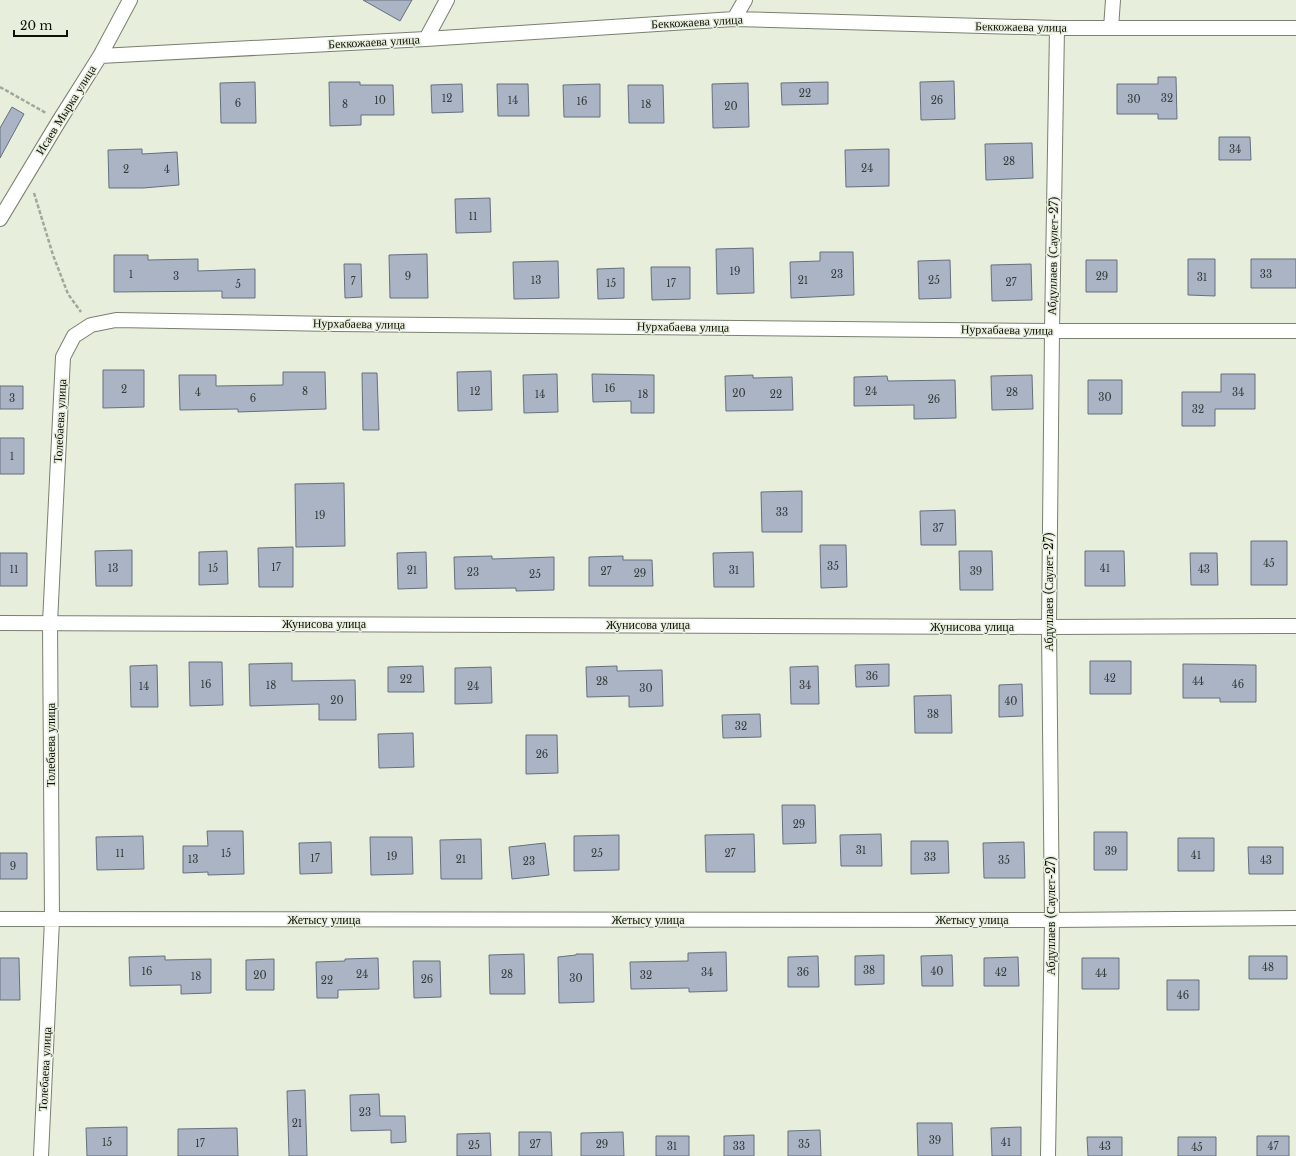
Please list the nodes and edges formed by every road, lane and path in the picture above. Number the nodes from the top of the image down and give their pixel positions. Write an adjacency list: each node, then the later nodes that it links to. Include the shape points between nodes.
1 (130, 0): 10 (street, Исаев Мырка улица)
2 (447, 0): 9 (street)
3 (745, 0): 5 (street)
4 (1113, 0): 7 (street)
5 (734, 18): 6 (street, Беккожаева улица); 9 (street, Беккожаева улица)
6 (1057, 28): 7 (street, Беккожаева улица); 17 (street, Абдуллаев (Саулет-27))
7 (1111, 28): 8 (street, Беккожаева улица)
8 (1296, 28)
9 (426, 39): 10 (street, Беккожаева улица)
10 (100, 56): 12 (street, Исаев Мырка улица)
11 (0, 87): 12 (path)
12 (59, 121): 13 (street, Исаев Мырка улица)
13 (28, 174): 14 (street, Исаев Мырка улица); 15 (path, via 68,294)
14 (0, 219)
15 (91, 325): 17 (street, Нурхабаева улица, via 123,320); 18 (street, Нурхабаева улица)
16 (1296, 330): 17 (street, Нурхабаева улица)
17 (1052, 331): 22 (street, Абдуллаев (Саулет-27))
18 (74, 336): 20 (street, Толебаева улица, via 64,358)
19 (0, 623): 20 (street, Жунисова улица)
20 (50, 623): 22 (street, Жунисова улица); 25 (street, Толебаева улица)
21 (1296, 626): 22 (street, Жунисова улица)
22 (1049, 627): 26 (street, Абдуллаев (Саулет-27))
23 (1296, 918): 26 (street, Жетысу улица)
24 (0, 919): 25 (street, Жетысу улица)
25 (52, 920): 26 (street, Жетысу улица); 27 (street, Толебаева улица)
26 (1052, 920): 28 (street, Абдуллаев (Саулет-27))
27 (40, 1156)
28 (1048, 1156)

